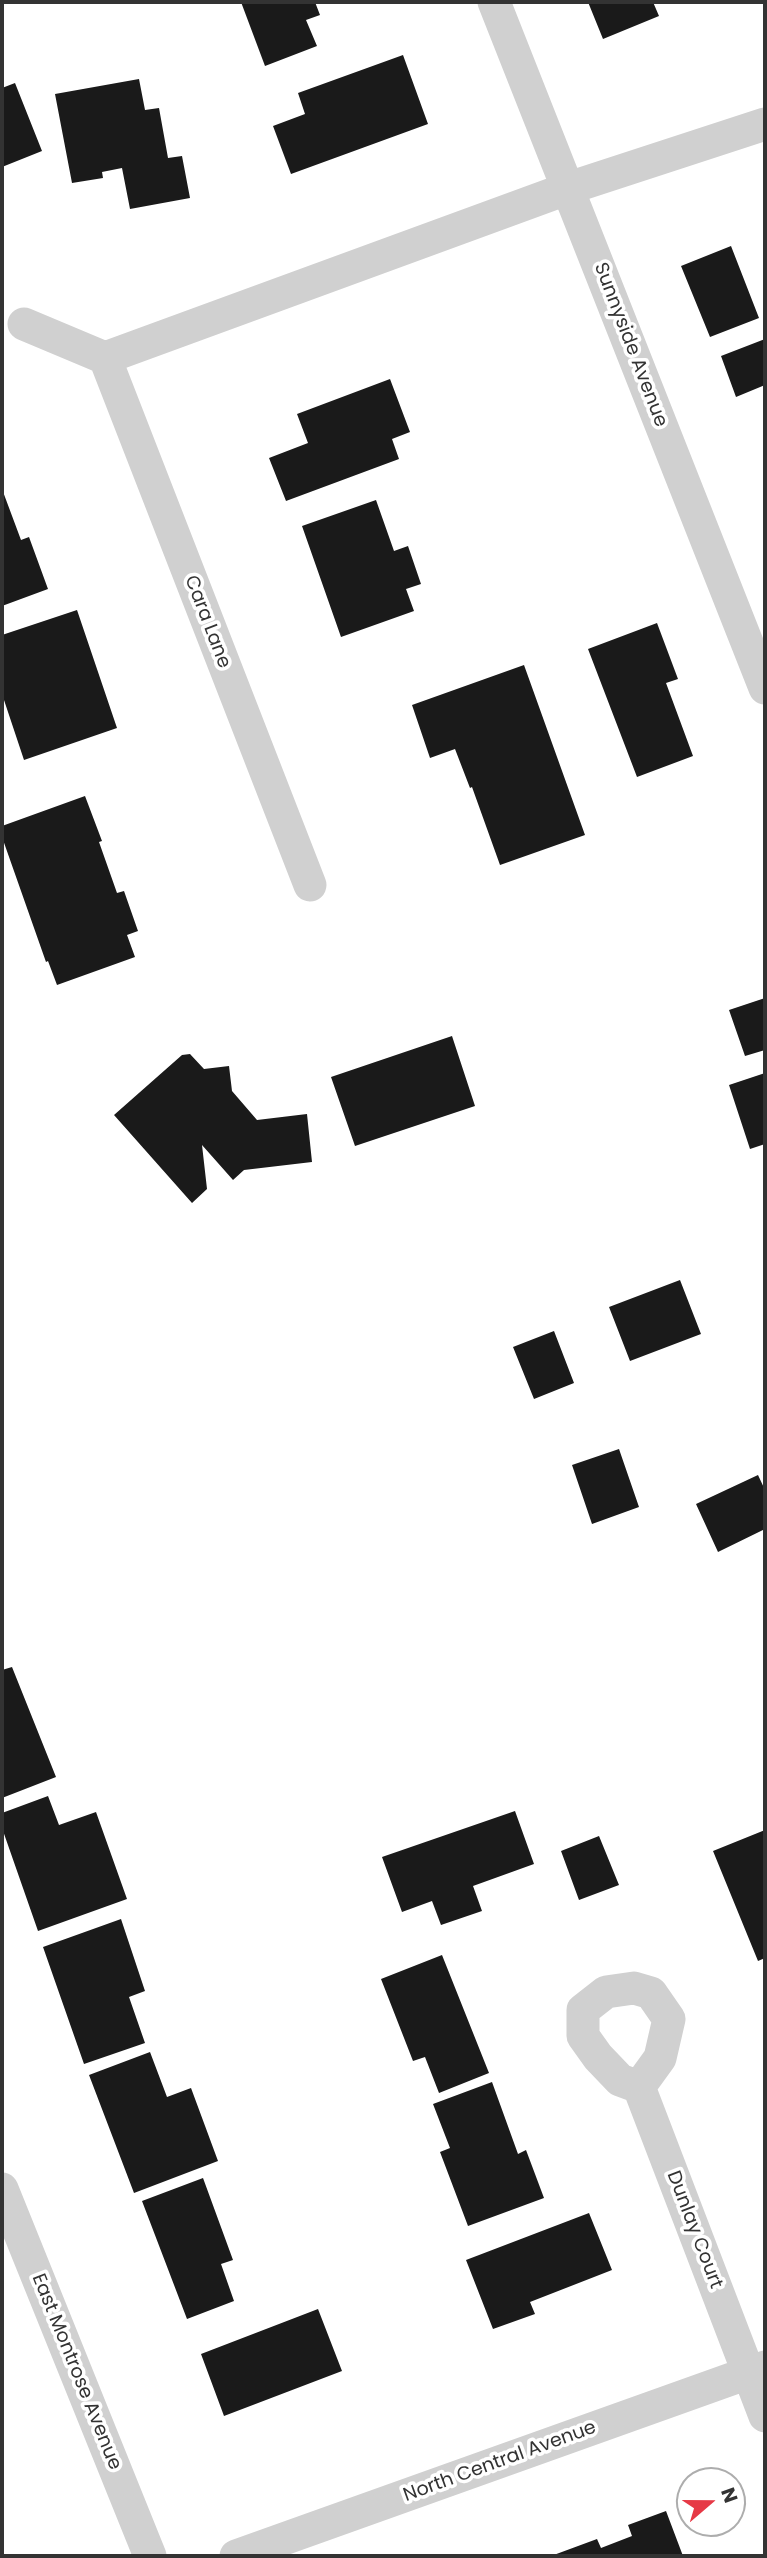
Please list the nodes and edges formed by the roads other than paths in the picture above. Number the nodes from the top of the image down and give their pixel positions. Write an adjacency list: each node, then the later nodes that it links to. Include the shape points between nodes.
1 (494, 2): 3 (street, Sunnyside Avenue)
2 (765, 124): 3 (street)
3 (569, 188): 5 (street); 6 (street, Sunnyside Avenue)
4 (24, 324): 5 (street)
5 (105, 358): 7 (street, Cara Lane)
6 (765, 688)
7 (310, 885)
8 (639, 2087): 10 (street, Dunlay Court)
9 (2, 2189): 12 (street, East Montrose Avenue)
10 (757, 2370): 11 (street, Dunlay Court); 13 (street, North Central Avenue)
11 (765, 2416)
12 (150, 2556)
13 (236, 2556)

